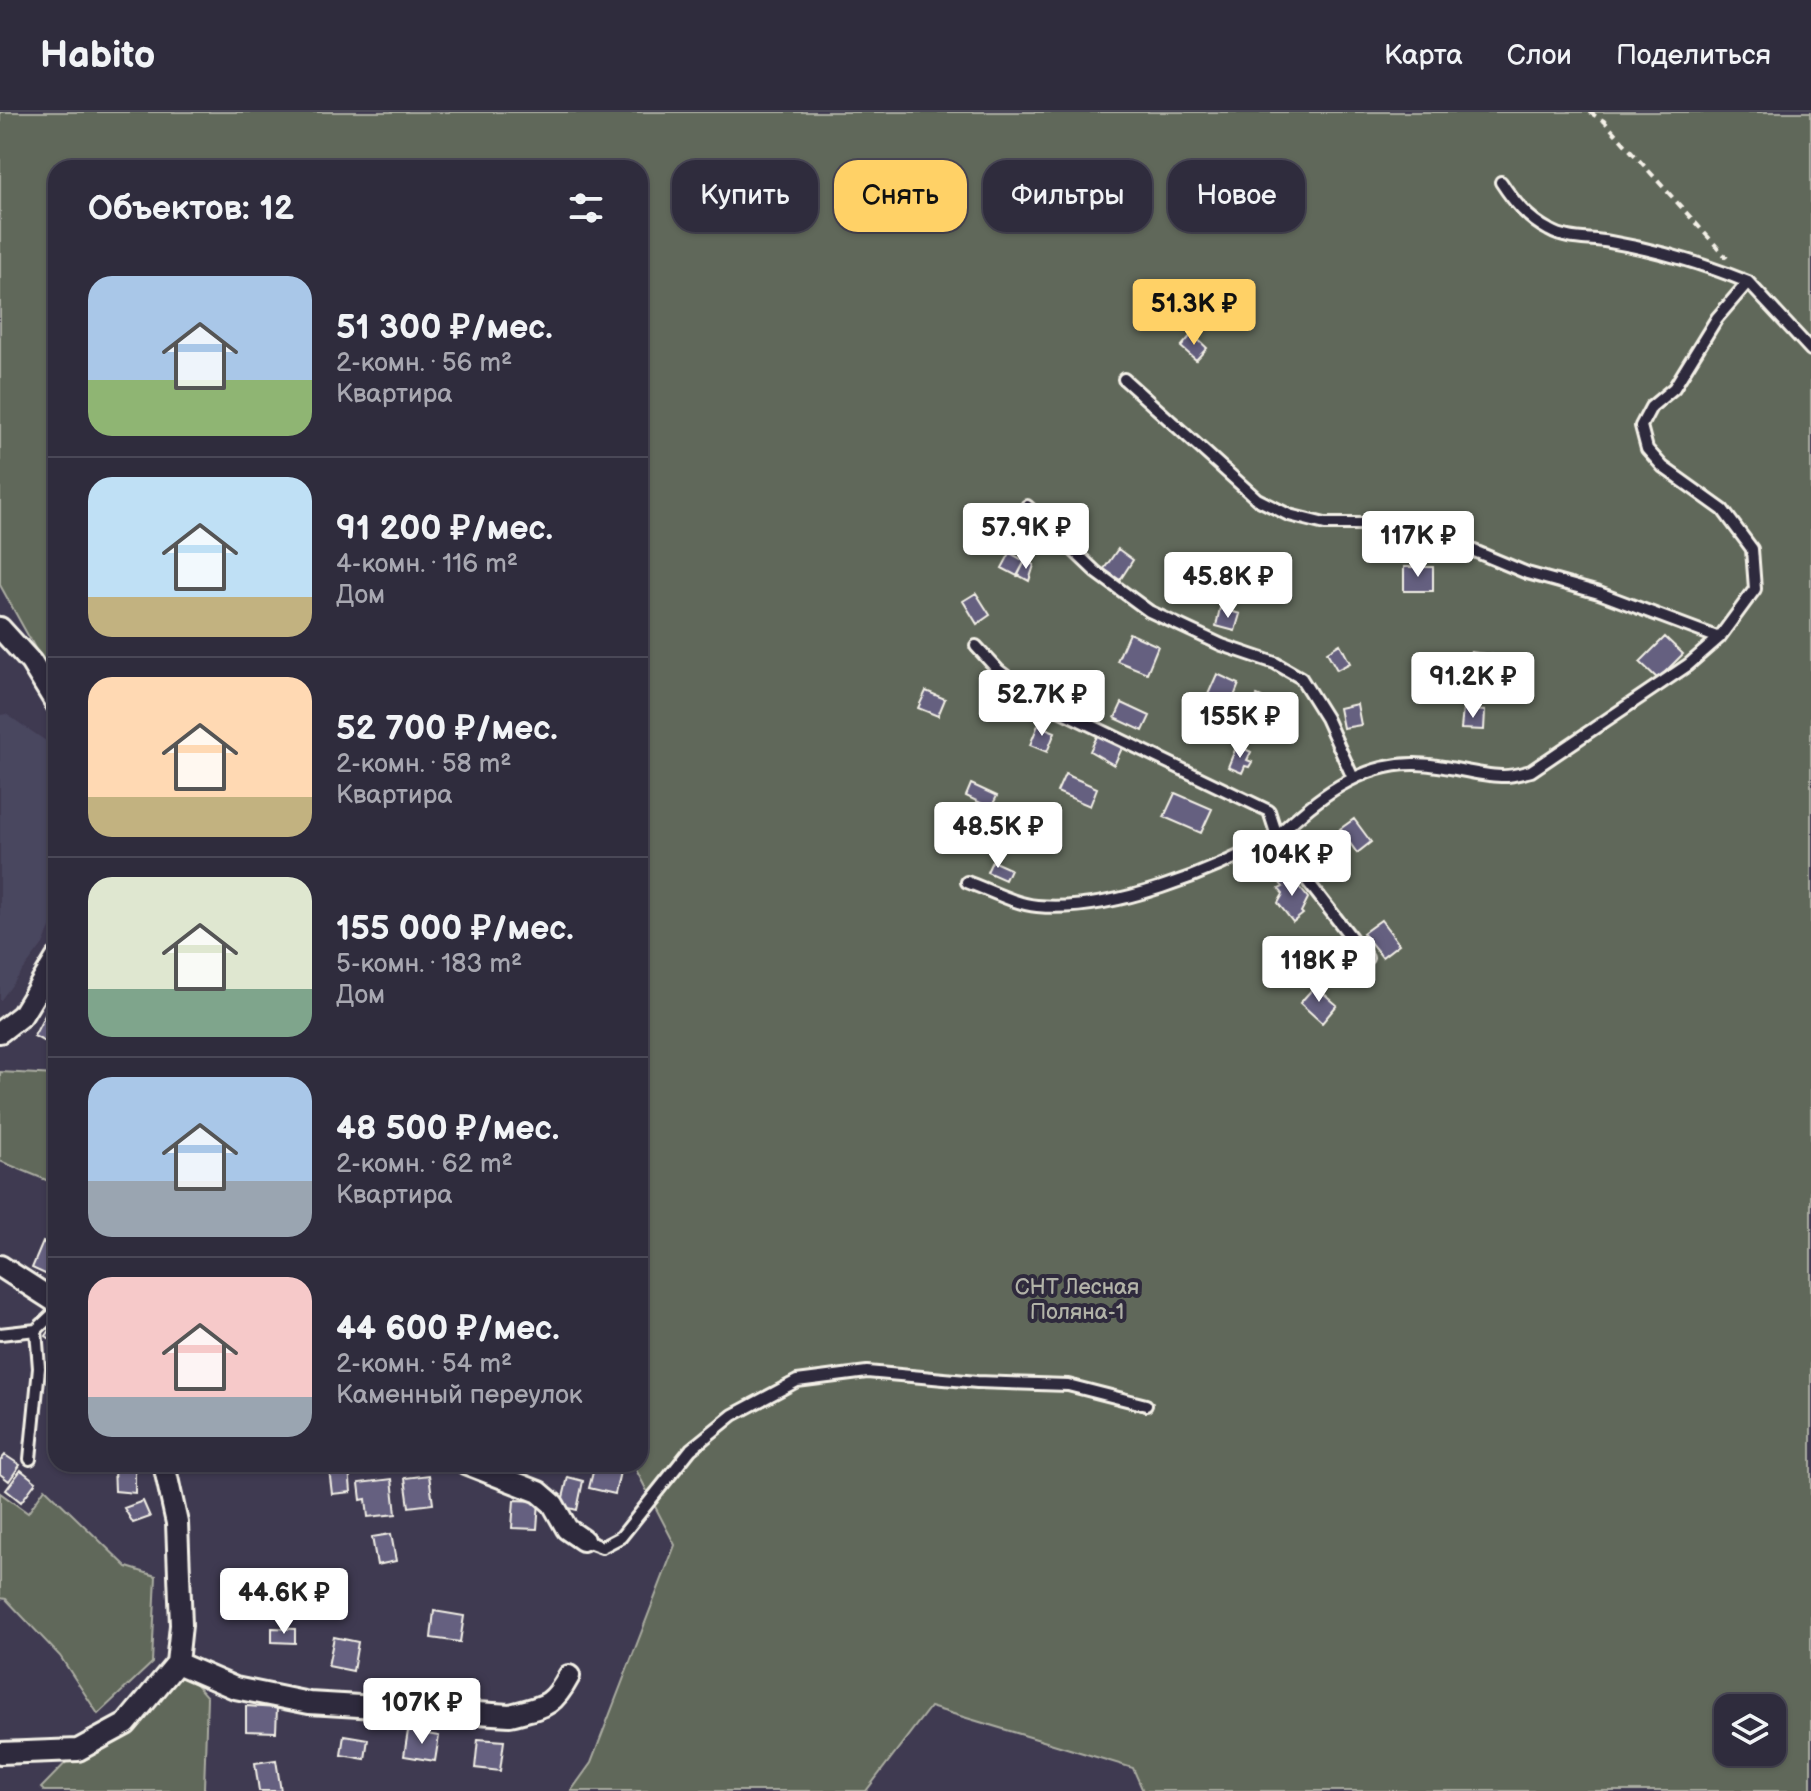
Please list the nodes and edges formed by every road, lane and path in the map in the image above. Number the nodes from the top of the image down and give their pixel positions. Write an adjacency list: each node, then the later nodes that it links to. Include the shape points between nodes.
1 (1589, 112): 3 (path, via 1604,121)
2 (1501, 182): 3 (lane, via 1514,202 1549,230 1676,257)
3 (1748, 282): 4 (lane); 8 (lane, via 1641,426 1647,449 1663,467 1723,510 1752,549 1755,589)
4 (1811, 350)
5 (1124, 379): 8 (lane, via 1257,499 1289,515 1325,524 1383,524 1448,540 1527,573 1599,593)
6 (1027, 506): 11 (lane, via 1096,572 1149,611 1301,678)
7 (0, 628): 10 (street)
8 (1719, 638): 11 (lane, via 1688,665 1531,771 1504,777 1416,764)
9 (976, 646): 12 (lane, via 1036,699 1269,811)
10 (48, 690)
11 (1353, 778): 12 (lane, via 1308,805)
12 (1277, 836): 13 (lane, via 1188,879 1078,908 1033,906); 14 (lane)
13 (967, 882)
14 (1367, 958)
15 (48, 972): 16 (street, via 22,1015)
16 (0, 1032)
17 (0, 1266): 18 (street)
18 (48, 1297)
19 (48, 1319): 20 (lane)
20 (36, 1330): 21 (lane); 23 (lane, via 39,1368)
21 (0, 1334)
22 (1146, 1405): 26 (lane, via 1068,1385 867,1372 797,1381 733,1415 691,1449 621,1537 602,1547)
23 (30, 1459)
24 (166, 1472): 27 (street, via 177,1523)
25 (488, 1472): 26 (street, via 539,1492 567,1529)
26 (583, 1540)
27 (177, 1663): 28 (street, via 235,1688 309,1703 510,1715 557,1699); 29 (street, via 126,1724 78,1750)
28 (569, 1676)
29 (0, 1753)

